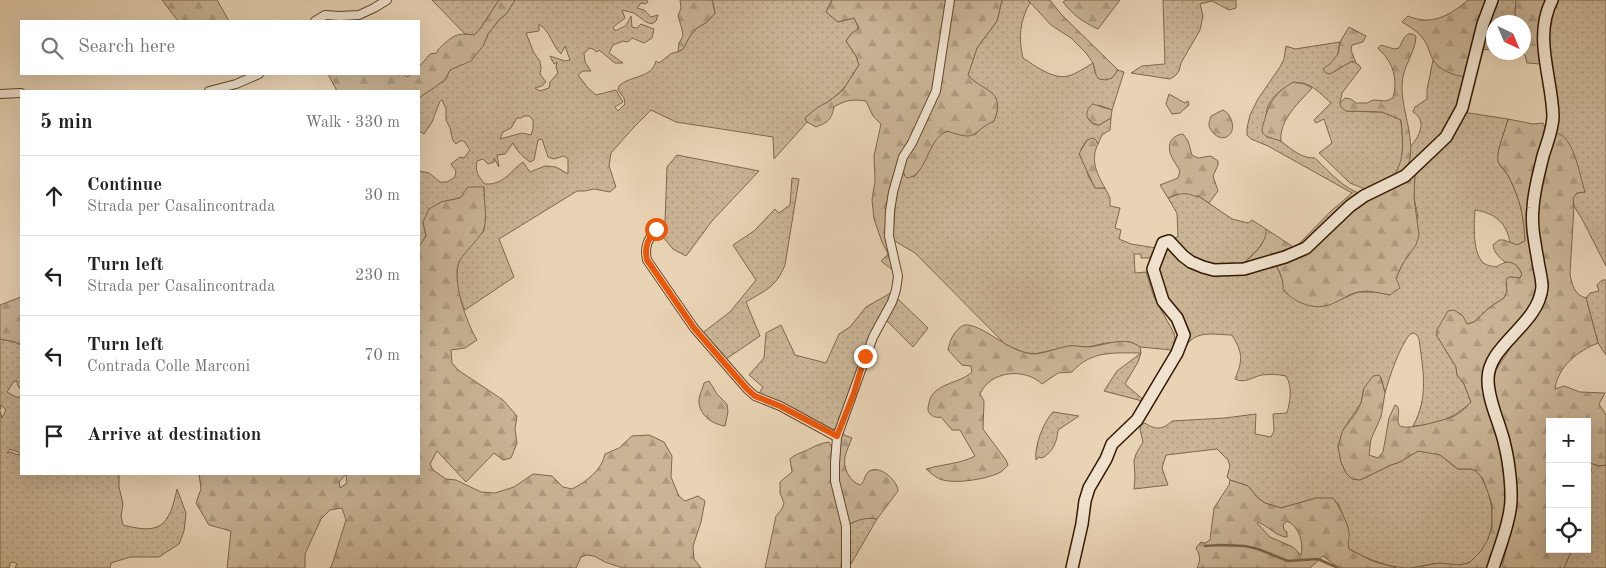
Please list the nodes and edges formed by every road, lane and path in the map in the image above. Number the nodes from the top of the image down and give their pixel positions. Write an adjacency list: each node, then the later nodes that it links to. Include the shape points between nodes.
1 (387, 0): 5 (street, via 359,15 325,15)
2 (950, 0): 11 (street, via 936,91 904,157 893,192 889,236 898,276 896,290 873,336)
3 (1492, 0): 13 (street, via 1462,108 1446,137 1405,176 1350,206 1306,248 1244,269 1203,267 1183,256 1169,241 1163,243 1153,269 1163,301 1177,318 1184,335 1177,353 1137,420 1112,444 1089,488)
4 (1552, 0): 14 (street, via 1543,30 1552,123 1536,184 1532,215 1541,291 1534,310 1496,356 1488,375 1506,446 1511,508)
5 (316, 20)
6 (257, 75): 7 (street)
7 (213, 90)
8 (20, 93): 9 (street)
9 (0, 94)
10 (656, 229): 11 (street, via 647,242 647,260 694,328 725,365 755,396)
11 (837, 436): 12 (street, via 836,481 846,526)
12 (846, 568)
13 (1072, 568)
14 (1493, 568)

